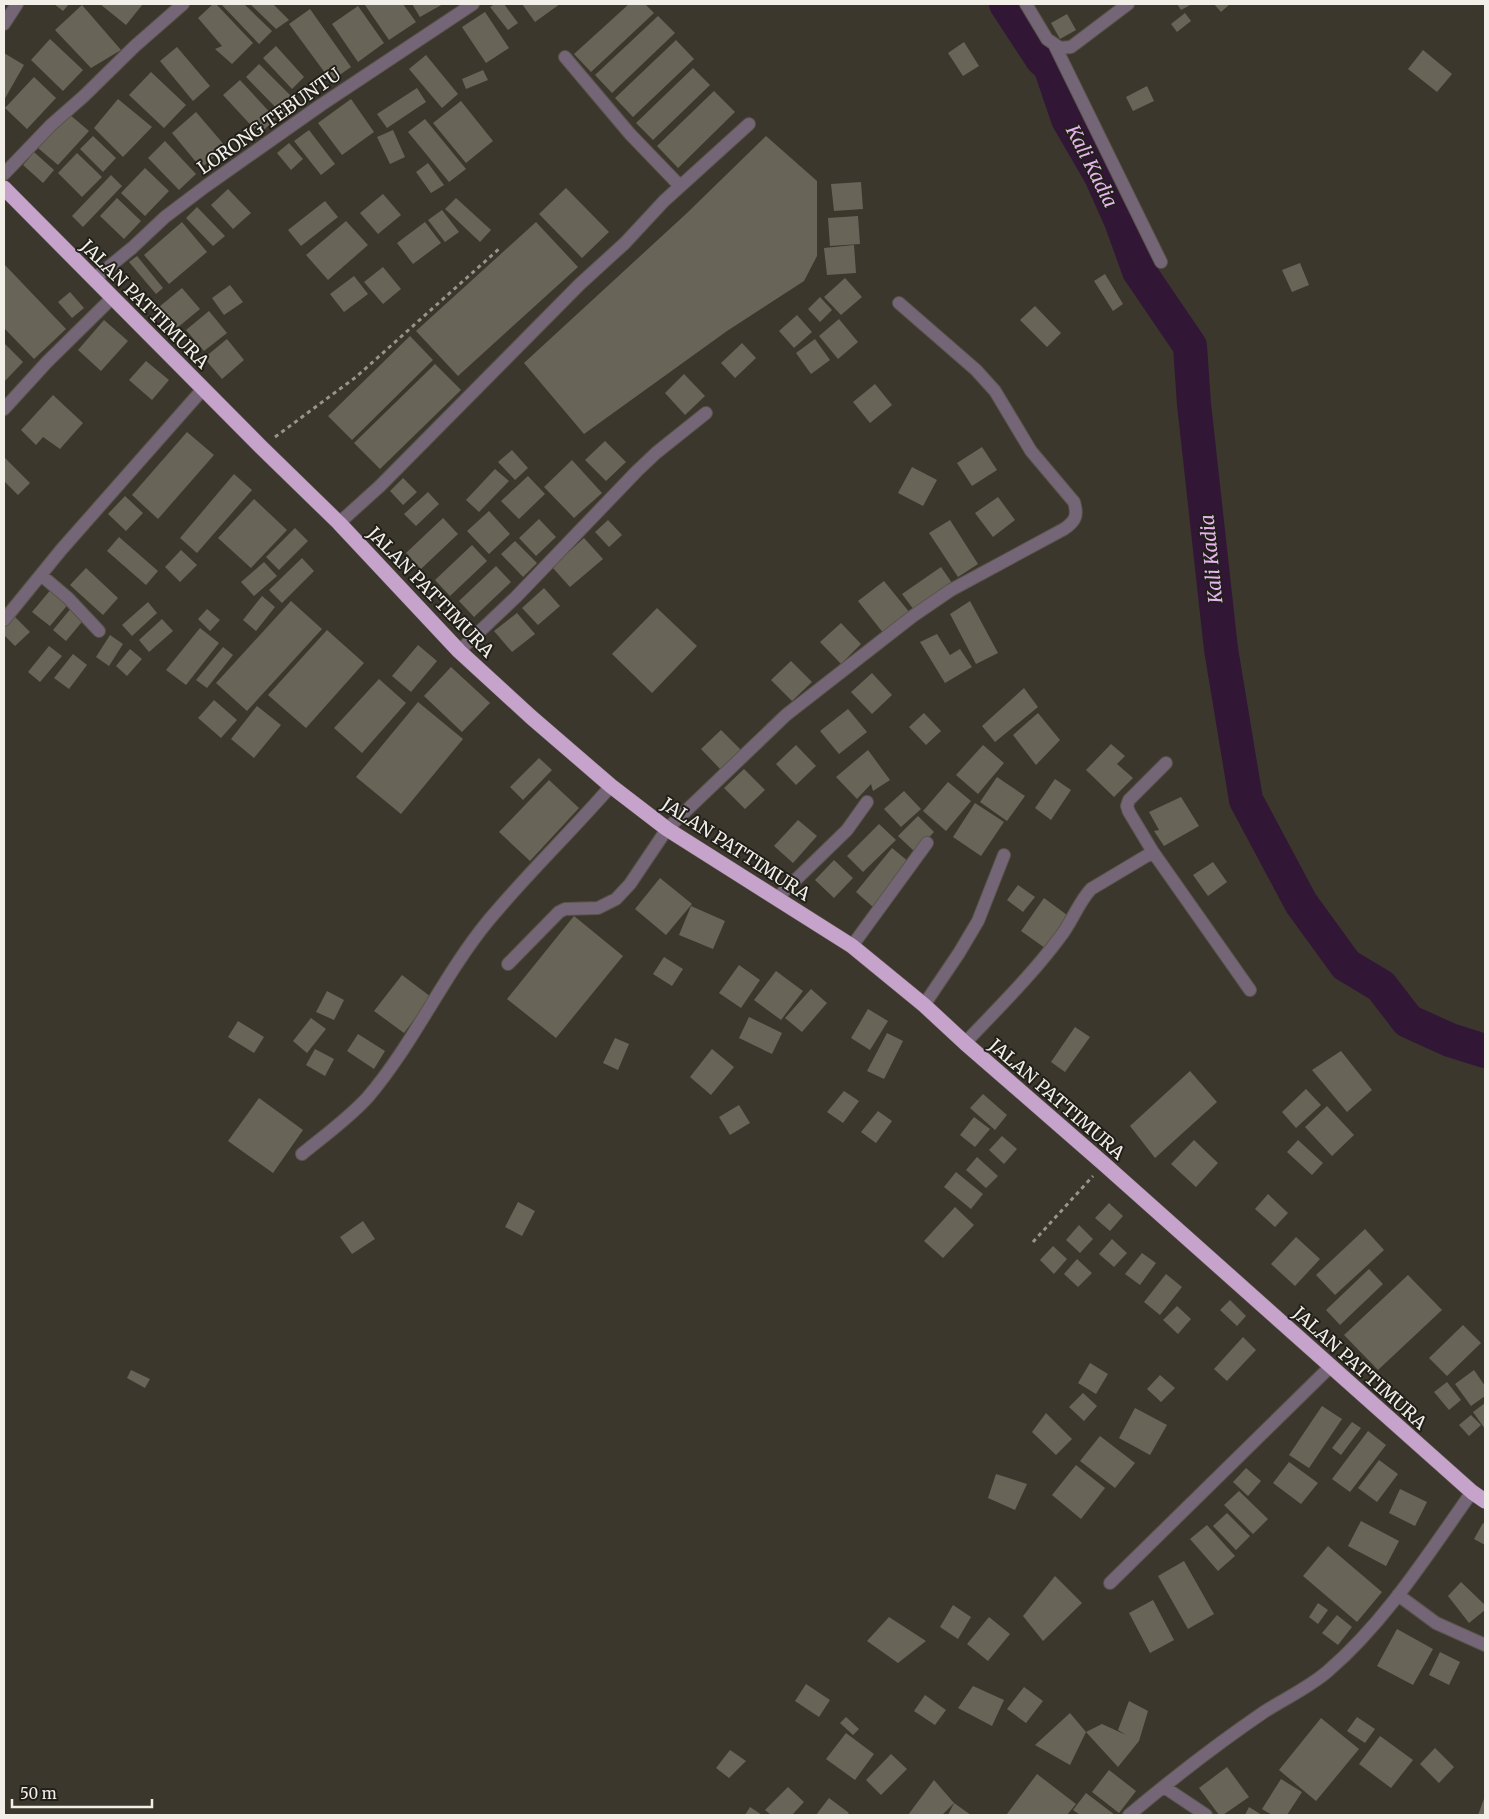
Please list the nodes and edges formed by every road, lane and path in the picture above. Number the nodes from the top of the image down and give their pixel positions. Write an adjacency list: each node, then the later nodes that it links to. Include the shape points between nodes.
1 (17, 4): 6 (street)
2 (182, 4): 10 (street, via 51,125)
3 (473, 4): 15 (street, LORONG TEBUNTU, via 206,186)
4 (1026, 4): 7 (street, via 1047,39)
5 (1128, 4): 7 (street, via 1071,47)
6 (4, 24)
7 (1055, 46): 14 (street)
8 (566, 57): 11 (street, via 630,134)
9 (749, 124): 11 (street)
10 (4, 174)
11 (680, 186): 22 (street, via 380,486)
12 (4, 188): 15 (highway, JALAN PATTIMURA)
13 (500, 248): 21 (path, via 356,377)
14 (1161, 262)
15 (94, 279): 16 (highway, JALAN PATTIMURA)
16 (112, 298): 18 (highway, JALAN PATTIMURA); 19 (street)
17 (899, 303): 30 (street, via 976,370 995,391 1031,451 1074,502 1075,519 1064,529 951,590 913,616 786,715)
18 (203, 389): 21 (highway, JALAN PATTIMURA); 23 (street)
19 (4, 409)
20 (706, 413): 26 (street, via 637,471 516,597)
21 (261, 447): 22 (highway, JALAN PATTIMURA)
22 (339, 523): 26 (highway, JALAN PATTIMURA)
23 (41, 575): 24 (street); 25 (street)
24 (4, 620)
25 (99, 631)
26 (459, 651): 28 (highway, JALAN PATTIMURA)
27 (1166, 763): 32 (street, via 1129,800 1127,806)
28 (611, 786): 30 (highway, JALAN PATTIMURA); 40 (street, via 488,921 382,1079 366,1098)
29 (867, 802): 34 (street, via 847,830)
30 (667, 829): 34 (highway, JALAN PATTIMURA); 36 (street, via 616,899 598,908 559,912)
31 (927, 843): 35 (street)
32 (1153, 852): 37 (street); 39 (street, via 1091,889 1062,936)
33 (1004, 855): 38 (street, via 978,921)
34 (777, 898): 35 (highway, JALAN PATTIMURA)
35 (852, 946): 38 (highway, JALAN PATTIMURA)
36 (508, 964)
37 (1250, 990)
38 (924, 1005): 39 (highway, JALAN PATTIMURA)
39 (965, 1043): 41 (highway, JALAN PATTIMURA)
40 (302, 1154)
41 (1104, 1164): 42 (path); 43 (highway, JALAN PATTIMURA)
42 (1033, 1242)
43 (1330, 1366): 44 (highway, JALAN PATTIMURA); 46 (street)
44 (1472, 1492): 45 (highway, JALAN PATTIMURA); 47 (street)
45 (1485, 1501)
46 (1110, 1583)
47 (1398, 1595): 48 (street, via 1436,1623); 49 (street, via 1360,1640 1326,1673 1264,1712)
48 (1485, 1646)
49 (1164, 1787): 50 (street); 51 (street)
50 (1129, 1815)
51 (1206, 1815)

